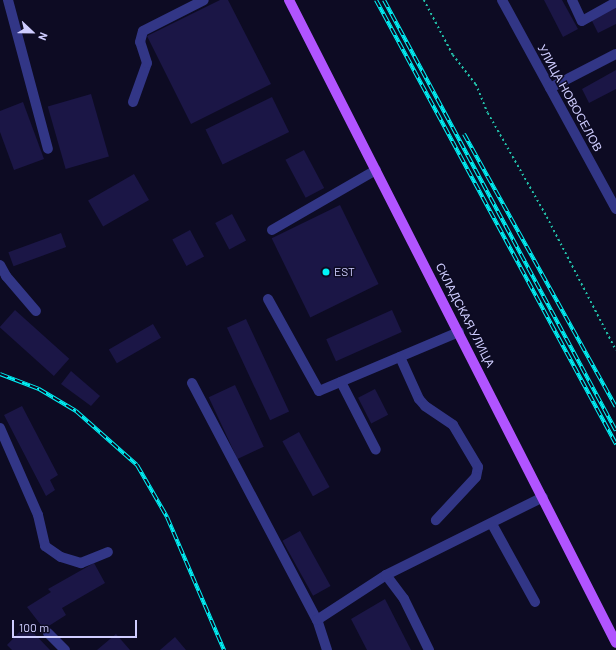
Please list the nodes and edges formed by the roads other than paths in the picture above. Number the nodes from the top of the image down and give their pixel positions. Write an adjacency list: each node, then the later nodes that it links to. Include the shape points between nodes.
1 (8, 0): 10 (street)
2 (204, 0): 9 (street, via 143,31 140,42 147,63)
3 (289, 0): 11 (main road, СКЛАДСКАЯ УЛИЦА)
4 (502, 0): 8 (street, УЛИЦА НОВОСЕЛОВ)
5 (572, 0): 6 (street, via 582,21)
6 (616, 2)
7 (616, 54): 8 (street)
8 (550, 88): 12 (street, УЛИЦА НОВОСЕЛОВ)
9 (133, 102)
10 (48, 150)
11 (376, 170): 13 (street); 17 (main road, СКЛАДСКАЯ УЛИЦА)
12 (616, 209)
13 (272, 230)
14 (0, 265): 16 (street, via 6,276)
15 (268, 299): 19 (street, via 319,391)
16 (36, 311)
17 (459, 332): 18 (street); 23 (main road, СКЛАДСКАЯ УЛИЦА)
18 (400, 357): 19 (street); 24 (street, via 419,399 453,425 478,467 476,477)
19 (341, 382): 22 (street)
20 (192, 383): 29 (street)
21 (0, 428): 26 (street, via 38,515 45,546 61,557 81,563)
22 (376, 450)
23 (543, 497): 25 (street); 31 (main road, СКЛАДСКАЯ УЛИЦА)
24 (436, 520)
25 (492, 524): 27 (street); 28 (street)
26 (108, 552)
27 (386, 575): 29 (street); 34 (street, via 404,600)
28 (535, 602)
29 (317, 620): 33 (street)
30 (48, 633): 32 (street)
31 (616, 643)
32 (65, 650)
33 (327, 650)
34 (429, 650)

